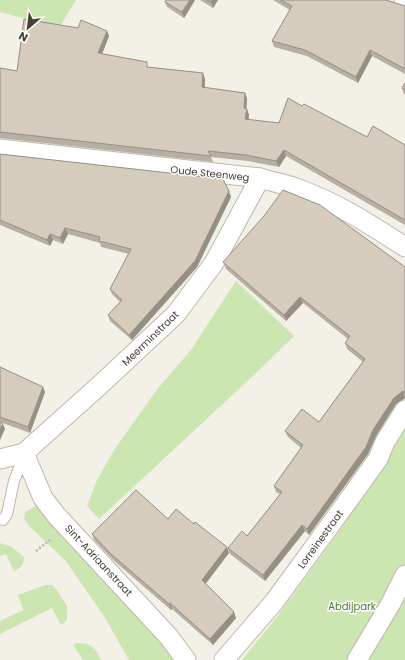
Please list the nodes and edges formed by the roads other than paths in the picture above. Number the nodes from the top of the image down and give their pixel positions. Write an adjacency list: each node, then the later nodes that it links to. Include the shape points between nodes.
1 (0, 149): 2 (street, Oude Steenweg)
2 (260, 178): 3 (street, Oude Steenweg, via 297,188 341,208); 5 (street, Meerminstraat, via 214,263 176,314)
3 (405, 247)
4 (405, 410): 10 (street, Lorreinestraat, via 385,442 378,459 342,509 274,602)
5 (24, 453): 6 (street, Meerminstraat); 7 (lane, via 14,481 7,514); 9 (street, Sint-Adriaanstraat, via 43,498 56,515 169,637)
6 (0, 459)
7 (3, 520)
8 (405, 575): 11 (street)
9 (186, 660)
10 (224, 660)
11 (357, 660)

